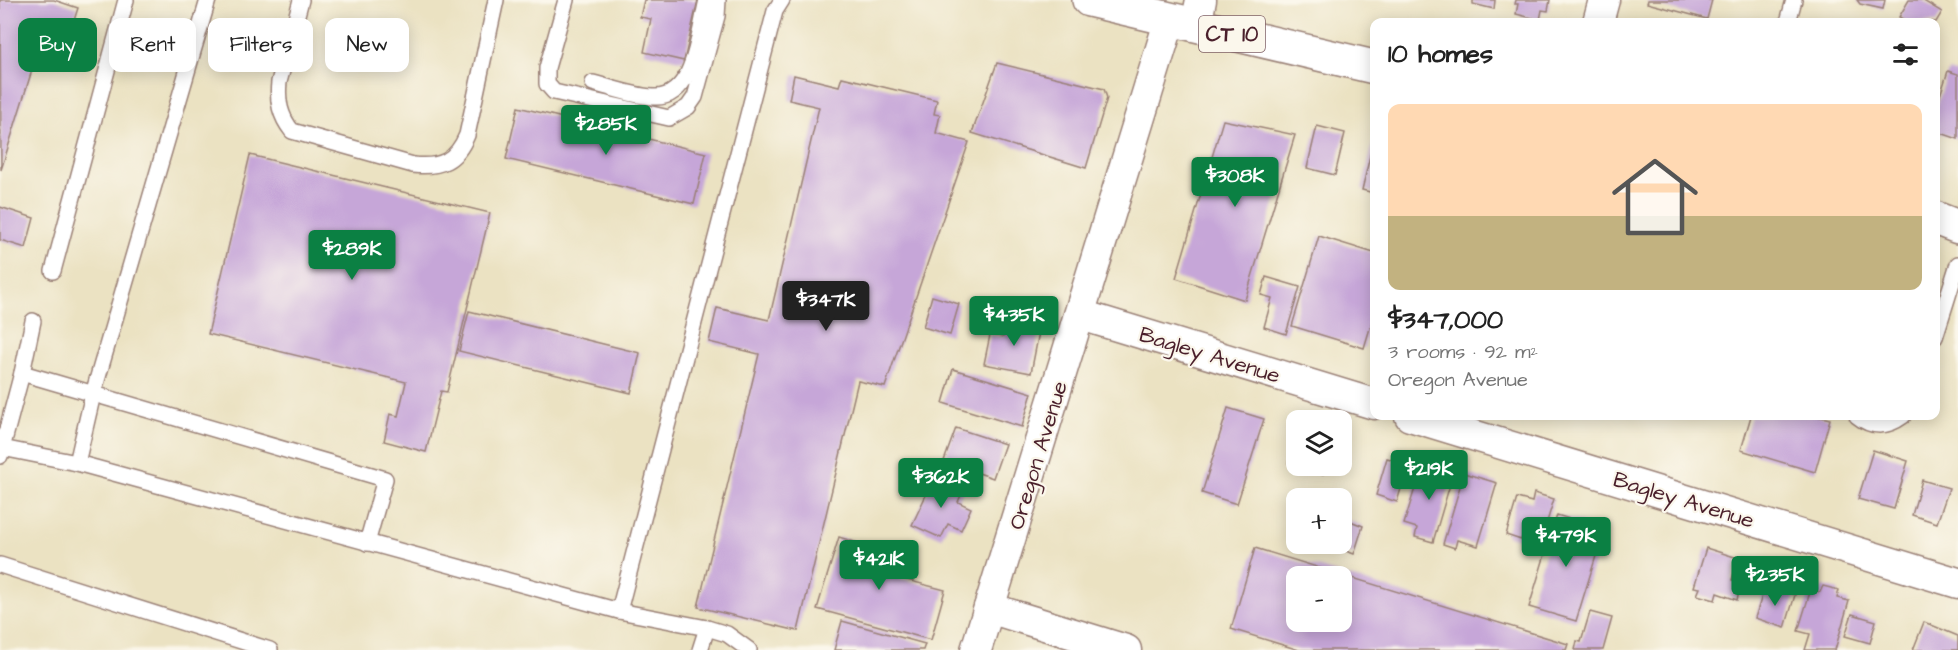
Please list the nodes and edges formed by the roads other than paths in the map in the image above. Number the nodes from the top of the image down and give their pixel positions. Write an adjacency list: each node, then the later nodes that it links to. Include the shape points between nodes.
1 (126, 0): 20 (lane)
2 (208, 0): 25 (lane)
3 (301, 0): 4 (lane, via 279,82 279,107 292,131 431,167 460,152 467,135)
4 (496, 0)
5 (566, 0): 7 (lane, via 547,68 547,84 554,92 669,118 688,107 695,96)
6 (706, 0): 16 (lane, via 687,80 677,90 653,97)
7 (718, 0)
8 (782, 0): 36 (lane, via 775,10)
9 (1089, 0): 12 (main road, CT 10)
10 (1604, 0): 13 (street)
11 (1794, 0): 14 (lane)
12 (1189, 15): 15 (main road, CT 10); 21 (street, Oregon Avenue)
13 (1599, 18)
14 (1789, 18)
15 (1370, 65)
16 (593, 83)
17 (1940, 220): 18 (main road)
18 (1958, 227)
19 (1958, 264): 23 (lane)
20 (53, 271)
21 (1081, 315): 26 (street, Bagley Avenue); 35 (street, Oregon Avenue)
22 (33, 321): 24 (lane)
23 (1940, 321)
24 (22, 373): 25 (lane); 30 (lane)
25 (93, 394): 31 (lane); 32 (lane, via 385,479)
26 (1370, 403)
27 (1423, 420): 34 (street, Bagley Avenue)
28 (1865, 420): 29 (lane, via 1878,426)
29 (1898, 420)
30 (1, 452): 31 (lane)
31 (77, 464): 32 (lane)
32 (367, 543): 36 (lane)
33 (0, 565): 39 (lane)
34 (1958, 583)
35 (989, 608): 38 (street); 42 (street, Oregon Avenue)
36 (619, 611): 37 (lane)
37 (707, 628): 40 (lane); 41 (lane, via 727,634)
38 (1112, 648)
39 (270, 650)
40 (700, 650)
41 (749, 650)
42 (976, 650)

